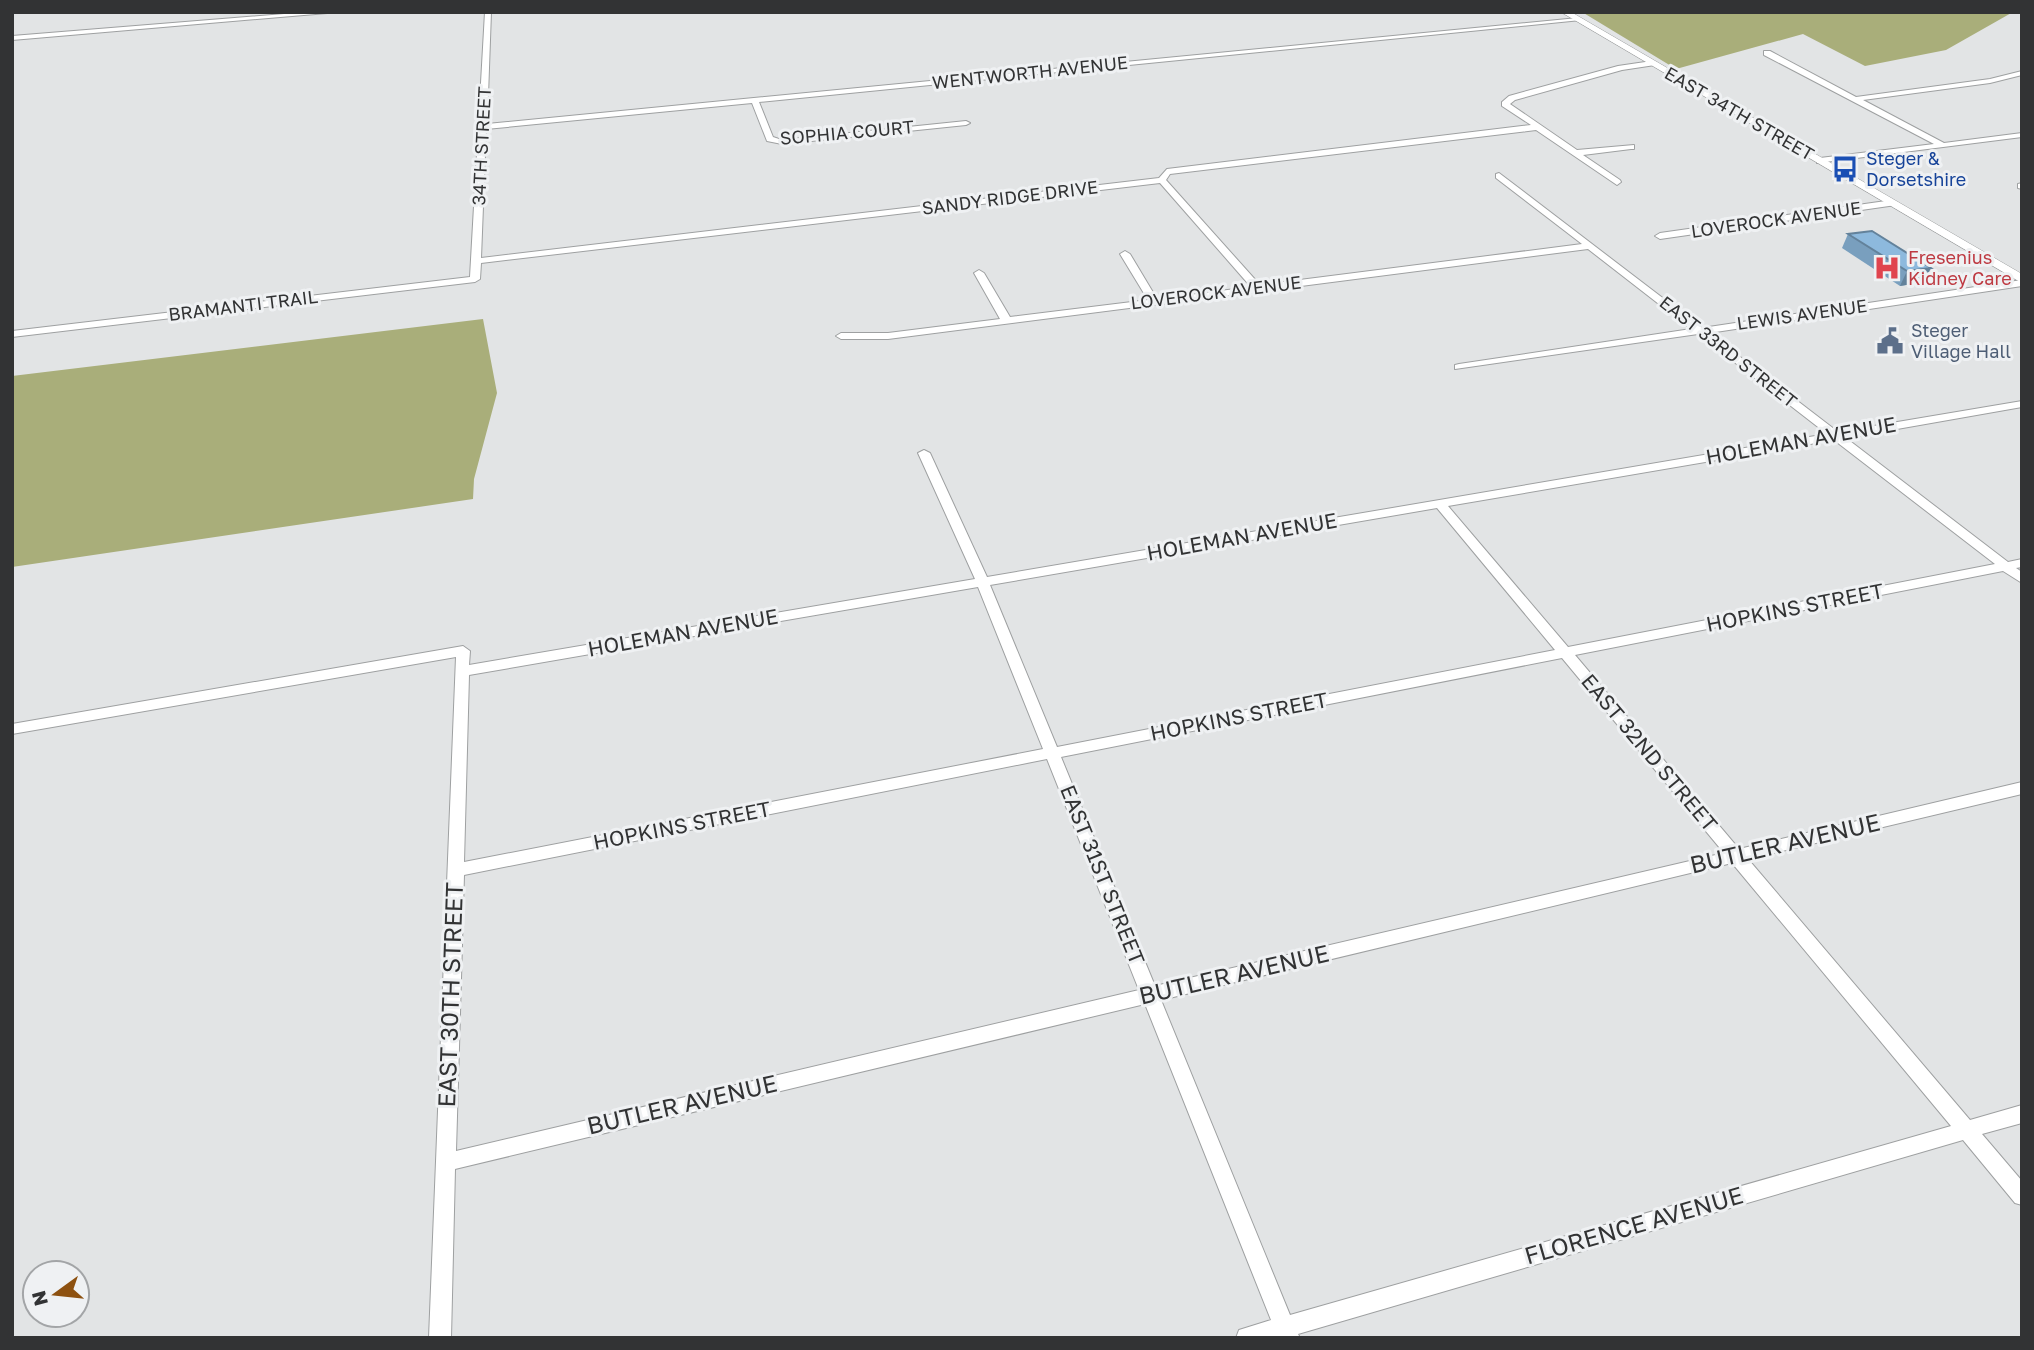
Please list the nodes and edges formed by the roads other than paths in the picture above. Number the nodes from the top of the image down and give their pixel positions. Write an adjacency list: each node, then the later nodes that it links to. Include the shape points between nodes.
1 (336, 12): 5 (street)
2 (488, 12): 12 (street, 34TH STREET)
3 (1565, 12): 4 (street, EAST 34TH STREET)
4 (1578, 20): 7 (street, EAST 34TH STREET); 10 (street, WENTWORTH AVENUE)
5 (12, 38)
6 (1767, 53): 9 (street)
7 (1653, 63): 13 (street, via 1512,98 1505,104); 18 (street, EAST 34TH STREET)
8 (2022, 73): 9 (street)
9 (1855, 99): 15 (street)
10 (755, 101): 11 (street, SOPHIA COURT, via 770,139 782,142); 12 (street, WENTWORTH AVENUE)
11 (966, 122)
12 (483, 127): 26 (street, 34TH STREET)
13 (1538, 127): 17 (street); 20 (street, SANDY RIDGE DRIVE, via 1167,172)
14 (2022, 135): 15 (street)
15 (1943, 145): 18 (street)
16 (1630, 147): 17 (street)
17 (1575, 153): 21 (street)
18 (1819, 161): 22 (street, EAST 34TH STREET)
19 (1499, 176): 24 (street, EAST 33RD STREET)
20 (1162, 180): 26 (street, SANDY RIDGE DRIVE); 30 (street)
21 (1617, 182)
22 (1892, 203): 23 (street, LOVEROCK AVENUE); 29 (street, EAST 34TH STREET)
23 (1660, 236)
24 (1591, 246): 30 (street, LOVEROCK AVENUE); 33 (street, EAST 33RD STREET)
25 (1125, 254): 31 (street)
26 (476, 261): 28 (street, 34TH STREET)
27 (979, 273): 32 (street)
28 (475, 279): 34 (street, BRAMANTI TRAIL)
29 (2022, 281): 33 (street, LEWIS AVENUE)
30 (1257, 288): 31 (street, LOVEROCK AVENUE)
31 (1154, 301): 32 (street, LOVEROCK AVENUE)
32 (1006, 320): 35 (street, LOVEROCK AVENUE, via 888,336)
33 (1699, 330): 36 (street, LEWIS AVENUE); 38 (street, EAST 33RD STREET)
34 (12, 334)
35 (841, 336)
36 (1459, 367)
37 (2022, 404): 38 (street, HOLEMAN AVENUE)
38 (1836, 435): 40 (street, HOLEMAN AVENUE); 42 (street, EAST 33RD STREET)
39 (923, 453): 44 (street, EAST 31ST STREET)
40 (1439, 503): 44 (street, HOLEMAN AVENUE); 45 (street, EAST 32ND STREET)
41 (2022, 563): 42 (street, HOPKINS STREET)
42 (2005, 566): 43 (street, EAST 33RD STREET); 45 (street, HOPKINS STREET)
43 (2022, 579)
44 (982, 581): 46 (street, HOLEMAN AVENUE); 48 (street, EAST 31ST STREET)
45 (1565, 653): 48 (street, HOPKINS STREET); 50 (street, EAST 32ND STREET)
46 (462, 671): 47 (street, EAST 30TH STREET, via 463,652); 51 (street, EAST 30TH STREET)
47 (12, 729)
48 (1052, 753): 51 (street, HOPKINS STREET); 52 (street, EAST 31ST STREET)
49 (2022, 788): 50 (street, BUTLER AVENUE)
50 (1735, 856): 52 (street, BUTLER AVENUE); 54 (street, EAST 32ND STREET)
51 (456, 870): 55 (street, EAST 30TH STREET)
52 (1150, 995): 55 (street, BUTLER AVENUE); 57 (street, EAST 31ST STREET)
53 (2022, 1114): 54 (street, FLORENCE AVENUE)
54 (1966, 1130): 56 (street, EAST 32ND STREET); 57 (street, FLORENCE AVENUE)
55 (446, 1161): 58 (street, EAST 30TH STREET)
56 (2022, 1196)
57 (1287, 1332): 59 (street, FLORENCE AVENUE)
58 (440, 1338)
59 (1247, 1338)

